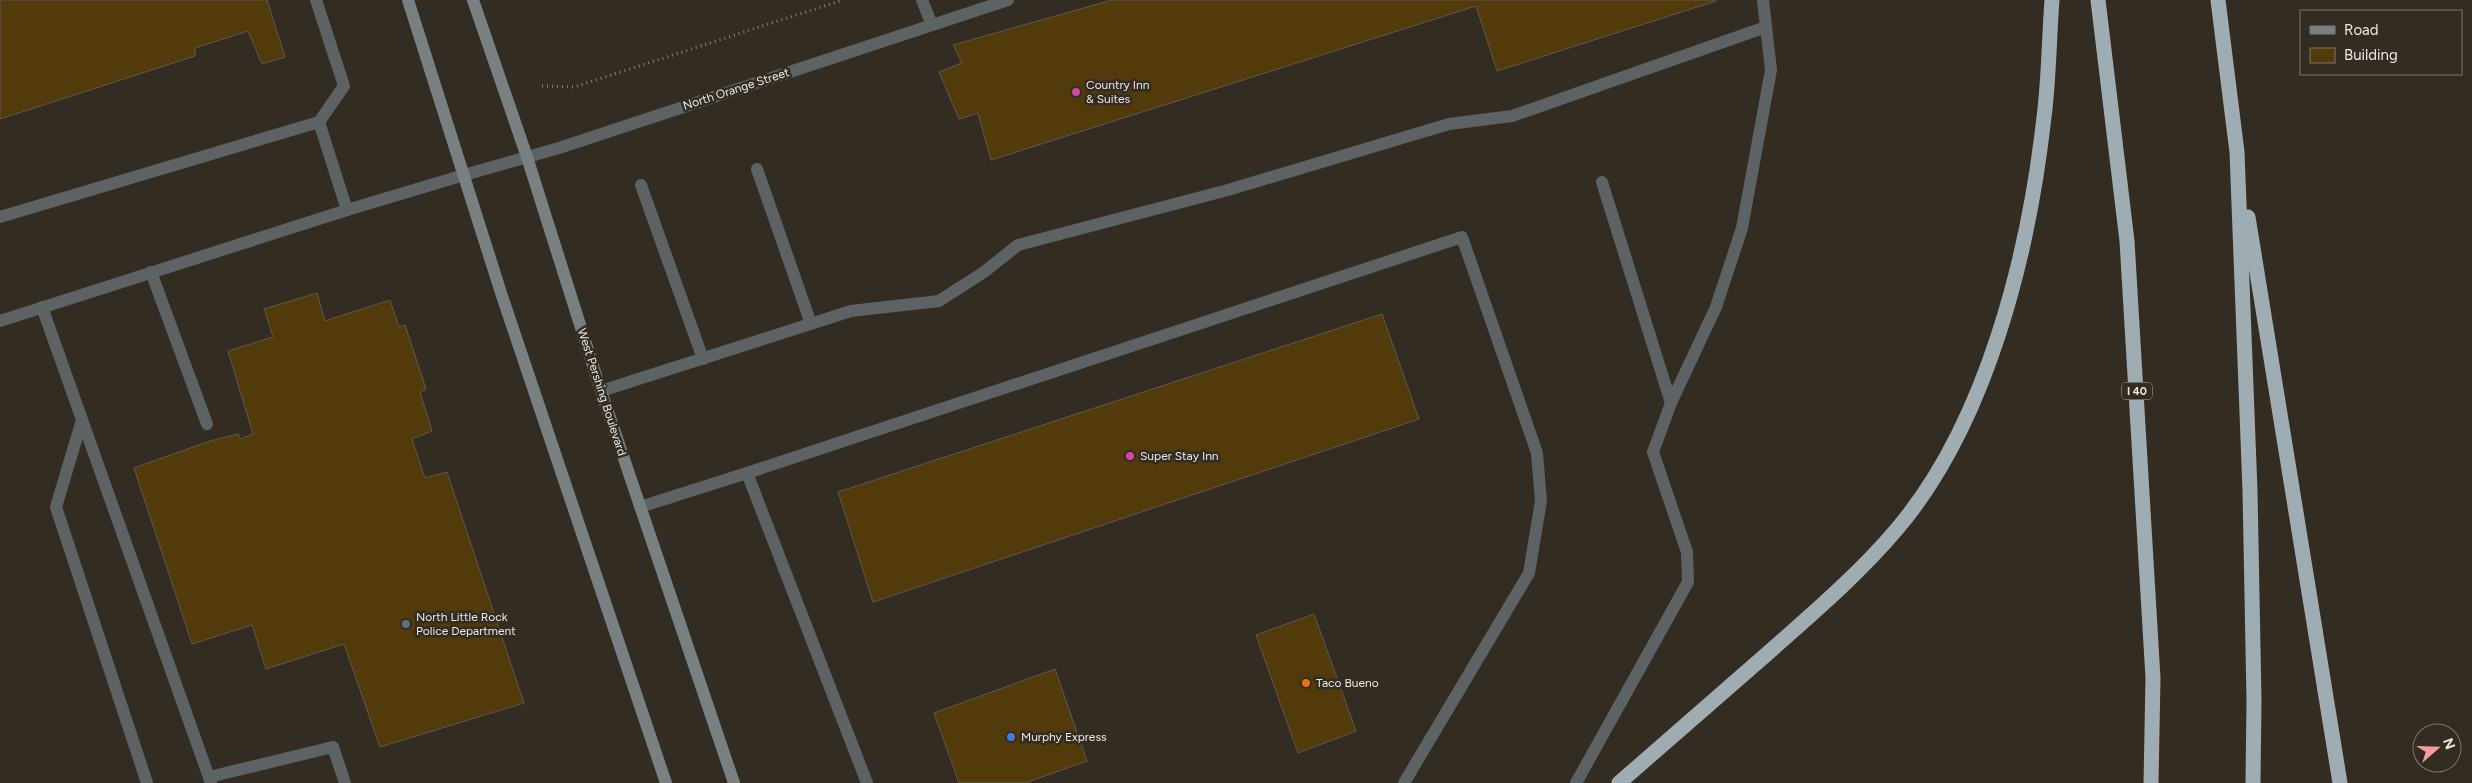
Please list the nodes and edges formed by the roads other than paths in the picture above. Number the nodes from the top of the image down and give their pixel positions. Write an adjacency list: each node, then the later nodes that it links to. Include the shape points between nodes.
1 (316, 0): 12 (street, via 344,86)
2 (408, 0): 16 (main road)
3 (473, 0): 14 (main road, West Pershing Boulevard)
4 (922, 0): 10 (street)
5 (1008, 0): 10 (street, North Orange Street)
6 (1764, 0): 11 (street)
7 (2052, 0): 40 (highway, via 2044,117 2029,219 1995,349 1965,424 1903,521 1845,585)
8 (2098, 0): 41 (highway, I 40, via 2127,242 2153,678)
9 (2218, 0): 13 (highway)
10 (932, 25): 14 (street, North Orange Street)
11 (1766, 27): 24 (street, via 1512,116 1449,124 1228,190 1018,245 939,301 851,311); 27 (street, via 1771,70 1742,228 1716,307)
12 (319, 122): 19 (street); 20 (street)
13 (2237, 152): 42 (highway, via 2250,491); 43 (highway)
14 (527, 157): 16 (street, North Orange Street); 26 (main road, West Pershing Boulevard)
15 (757, 168): 24 (street)
16 (464, 175): 19 (street, North Orange Street); 35 (main road)
17 (1602, 182): 27 (street)
18 (641, 185): 25 (street)
19 (347, 210): 21 (street, North Orange Street)
20 (0, 217)
21 (151, 272): 22 (street, North Orange Street); 29 (street)
22 (42, 308): 23 (street, North Orange Street); 28 (street)
23 (0, 321)
24 (811, 324): 25 (street)
25 (704, 359): 26 (street)
26 (601, 391): 31 (main road, West Pershing Boulevard)
27 (1670, 403): 39 (street, via 1654,452 1687,552 1688,582)
28 (82, 420): 32 (street); 33 (street, via 56,507)
29 (207, 424)
30 (747, 473): 31 (street); 37 (street); 38 (street, via 1462,237 1537,453 1541,500 1529,573)
31 (640, 507): 36 (main road, West Pershing Boulevard)
32 (210, 780): 34 (street, via 333,747)
33 (147, 783)
34 (345, 783)
35 (666, 783)
36 (734, 783)
37 (867, 783)
38 (1404, 783)
39 (1576, 783)
40 (1619, 783)
41 (2151, 783)
42 (2253, 783)
43 (2340, 783)

